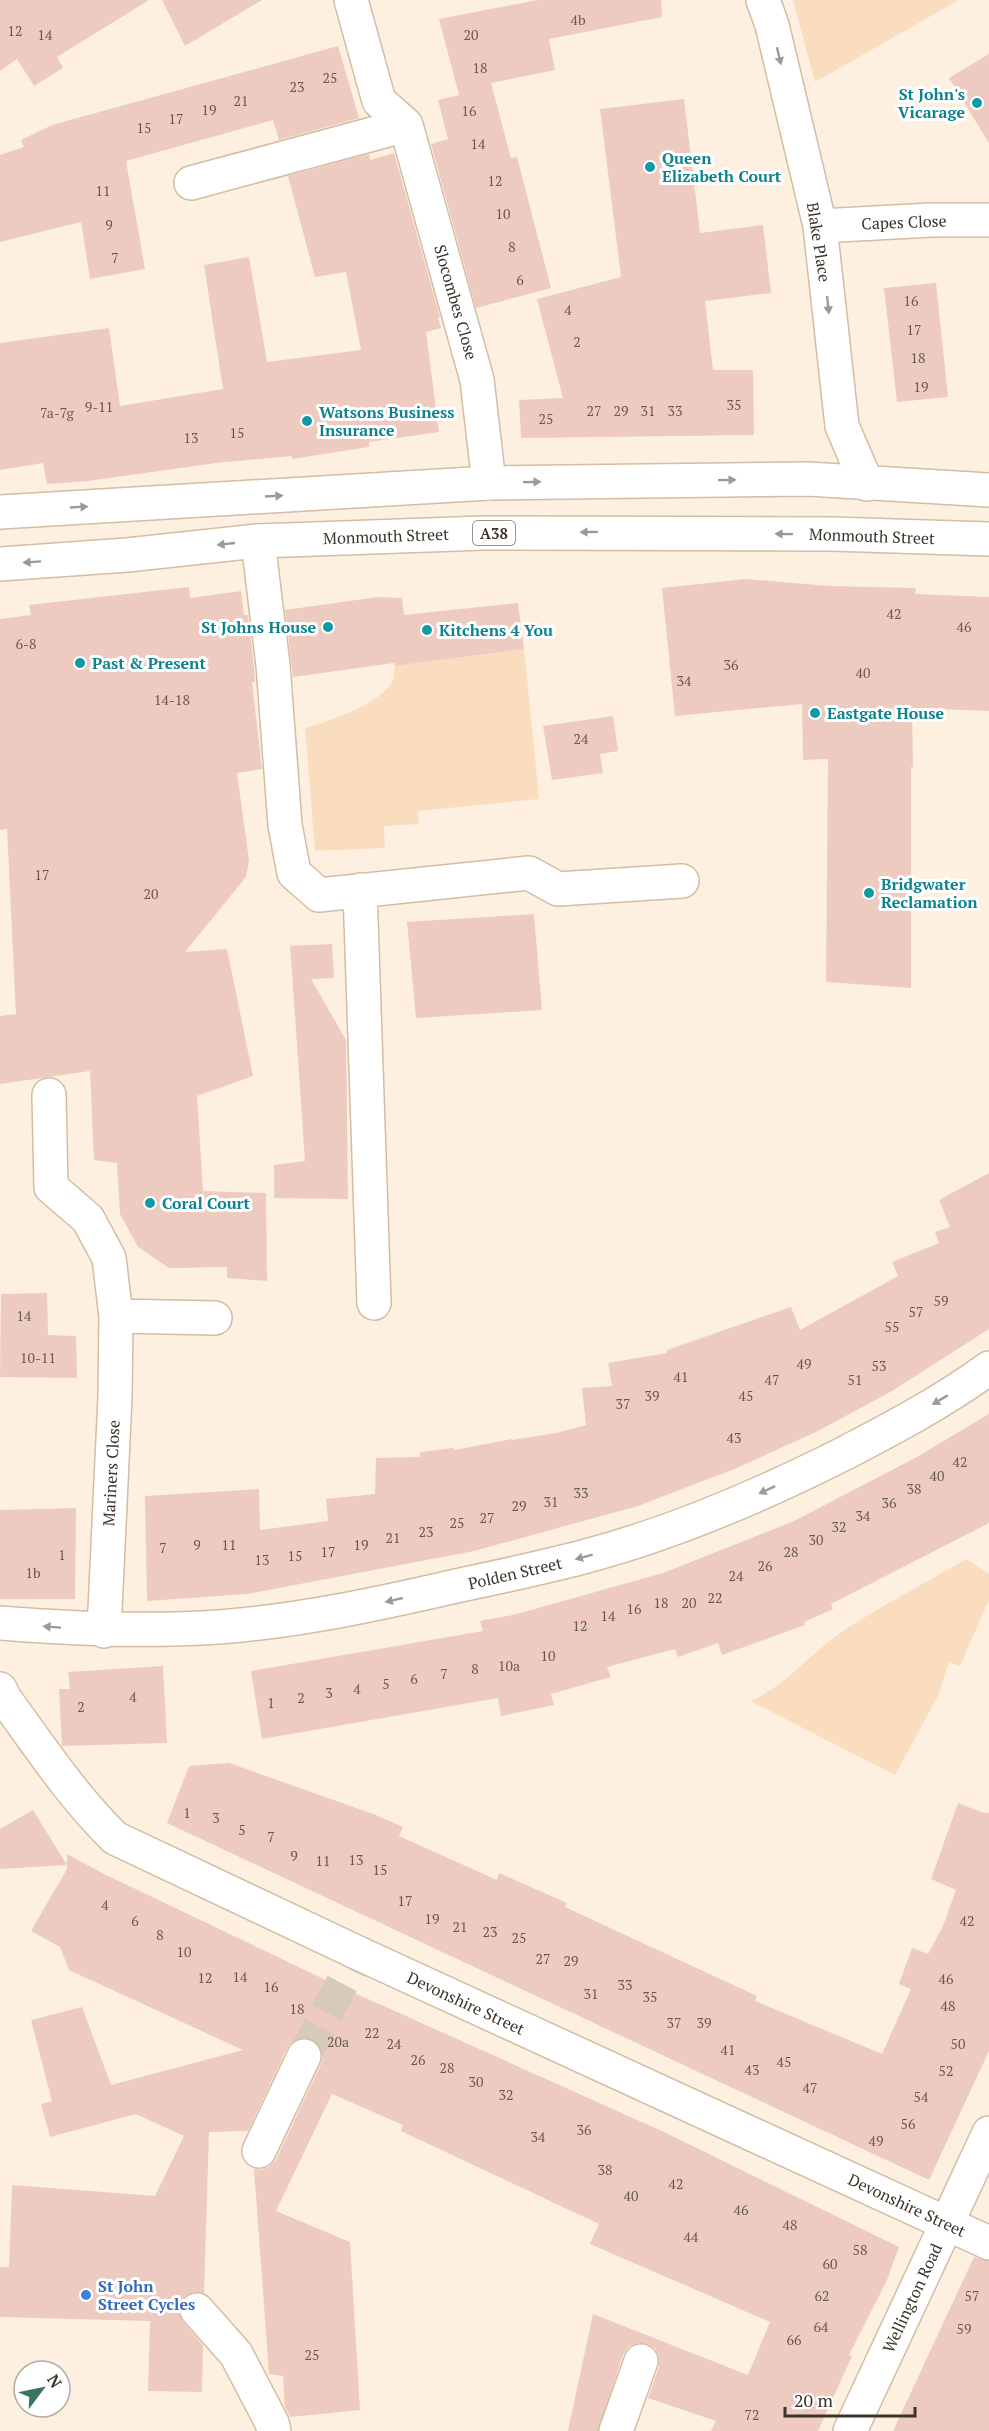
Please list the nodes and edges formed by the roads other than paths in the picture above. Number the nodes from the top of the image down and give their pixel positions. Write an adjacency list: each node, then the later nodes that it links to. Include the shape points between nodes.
1 (351, 0): 3 (street, via 379,101)
2 (763, 0): 6 (street, Blake Place, one-way to 6)
3 (406, 125): 4 (street); 7 (street, Slocombes Close, via 477,380)
4 (191, 183)
5 (989, 220): 6 (street, Capes Close)
6 (820, 226): 8 (street, Blake Place, one-way to 8, via 842,426)
7 (489, 483): 8 (street, one-way to 8, via 808,479); 10 (street, one-way to 7)
8 (867, 484): 9 (street)
9 (989, 490)
10 (0, 512)
11 (989, 539): 12 (street, Monmouth Street / A38, one-way to 12, via 612,532)
12 (258, 541): 13 (street, Monmouth Street / A38, one-way to 13); 15 (street, via 273,665 285,825 294,873 319,895)
13 (0, 564)
14 (682, 881): 15 (street, via 558,889 529,873)
15 (360, 890): 17 (street)
16 (49, 1095): 18 (street, Mariners Close, via 51,1187 88,1219 109,1258)
17 (374, 1303)
18 (116, 1316): 19 (street); 22 (street, Mariners Close)
19 (215, 1318)
20 (989, 1368): 22 (street, Polden Street, one-way to 22, via 894,1427 818,1467 684,1525 584,1557 299,1618 219,1627)
21 (0, 1623): 22 (street, Polden Street, one-way to 21)
22 (104, 1631)
23 (0, 1689): 27 (street, Devonshire Street, via 68,1787 115,1838)
24 (304, 2056): 26 (street)
25 (989, 2133): 27 (street, Wellington Road)
26 (259, 2151)
27 (948, 2224): 28 (street, Devonshire Street); 33 (street, Wellington Road)
28 (989, 2243)
29 (197, 2310): 31 (street, via 236,2354)
30 (641, 2361): 32 (street)
31 (274, 2431)
32 (616, 2431)
33 (850, 2431)

